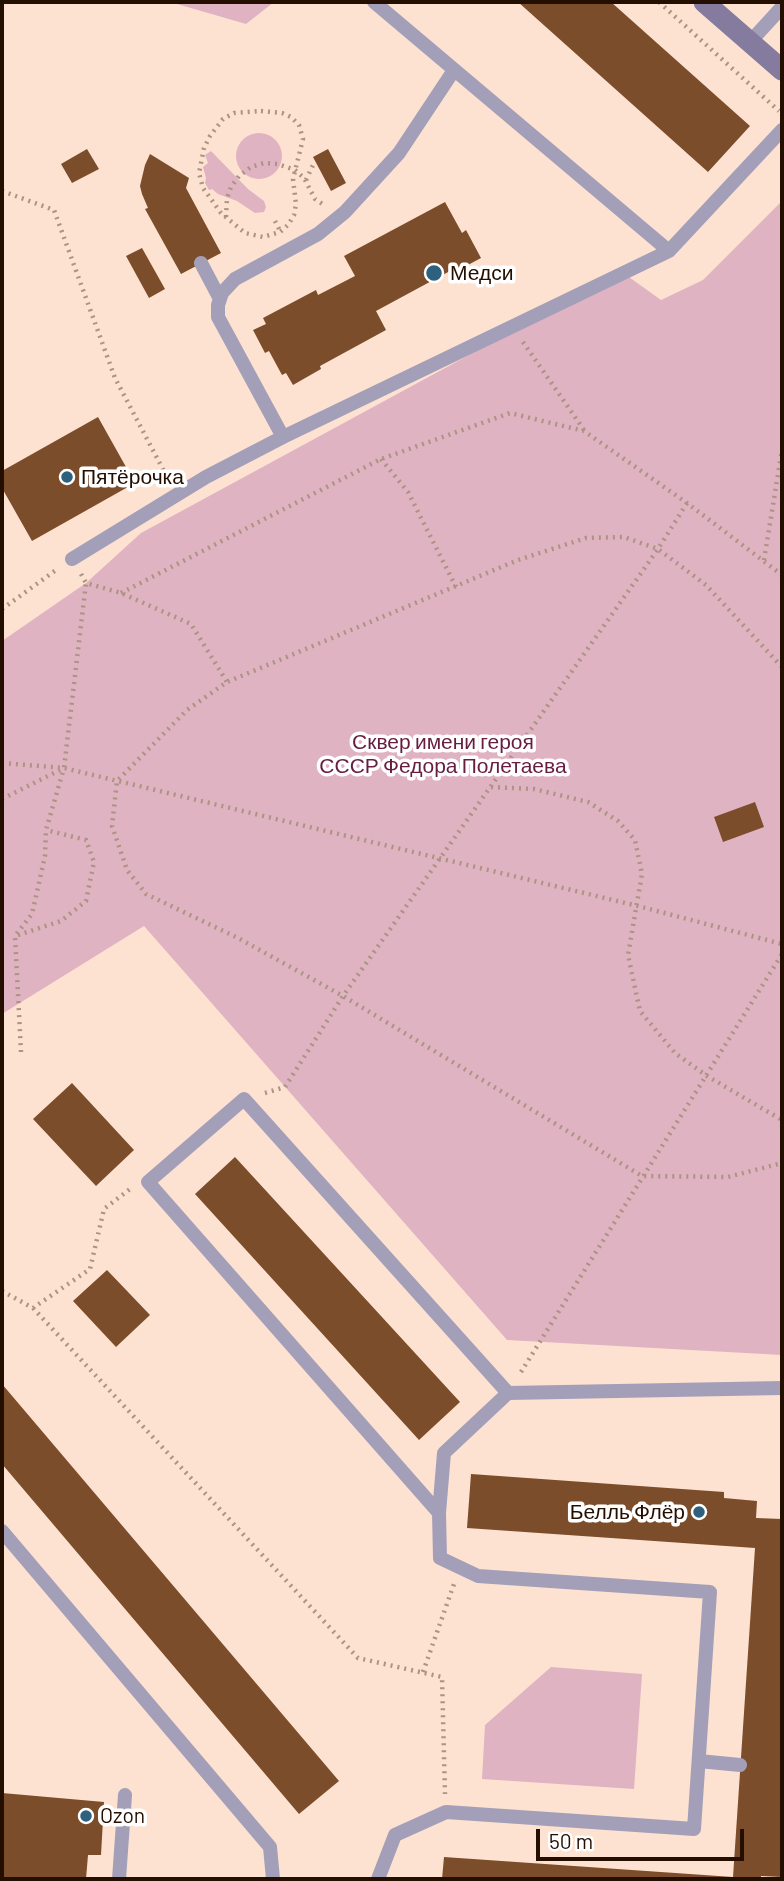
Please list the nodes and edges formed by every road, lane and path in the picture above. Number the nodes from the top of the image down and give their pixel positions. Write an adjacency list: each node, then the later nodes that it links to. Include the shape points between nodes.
1 (374, 2): 6 (lane)
2 (659, 2): 8 (path)
3 (704, 2): 5 (main road)
4 (782, 7): 5 (lane)
5 (750, 42): 7 (main road)
6 (454, 70): 14 (lane, via 399,153); 16 (lane)
7 (782, 70)
8 (782, 114)
9 (782, 130): 16 (lane)
10 (314, 163): 12 (path)
11 (295, 170): 12 (path); 15 (path, via 272,163 250,167 231,187); 15 (path, via 295,209 279,232 252,236); 15 (path, via 303,139 296,121 282,113 261,111 227,116 206,142 200,173 206,195)
12 (306, 181): 14 (path, via 319,202)
13 (2, 191): 24 (path, via 54,210 115,378)
14 (345, 212): 18 (lane, via 318,234 235,279)
15 (226, 218)
16 (669, 251): 21 (lane)
17 (201, 263): 18 (lane)
18 (220, 299): 21 (lane, via 218,317)
19 (522, 342): 20 (path)
20 (584, 431): 23 (path, via 510,413); 25 (path)
21 (283, 437): 24 (lane)
22 (782, 450): 28 (path)
23 (381, 459): 31 (path, via 408,492); 32 (path)
24 (177, 496): 27 (lane)
25 (687, 503): 26 (path); 28 (path)
26 (658, 549): 31 (path, via 624,537 586,538); 34 (path, via 706,585); 39 (path)
27 (72, 559): 30 (path); 33 (path)
28 (764, 560): 29 (path)
29 (782, 575)
30 (86, 583): 32 (path); 37 (path)
31 (456, 587): 35 (path)
32 (121, 593): 35 (path, via 191,624)
33 (2, 609)
34 (782, 667)
35 (227, 682): 38 (path, via 187,710)
36 (2, 763): 37 (path)
37 (64, 768): 38 (path); 40 (path); 41 (path)
38 (117, 781): 42 (path); 47 (path, via 112,826 127,870 146,894)
39 (491, 786): 42 (path); 43 (path, via 534,789 588,802 618,821 635,840 642,874)
40 (2, 799)
41 (46, 830): 44 (path, via 32,914); 44 (path, via 86,839 94,862 86,901 61,921)
42 (440, 859): 43 (path); 47 (path)
43 (638, 906): 45 (path); 49 (path, via 628,955 640,1011 675,1053)
44 (15, 936): 48 (path)
45 (782, 944)
46 (782, 954): 49 (path)
47 (343, 996): 50 (path, via 285,1087); 53 (path)
48 (20, 1052)
49 (707, 1076): 51 (path); 53 (path)
50 (244, 1099): 58 (lane); 59 (lane, via 148,1182)
51 (782, 1120)
52 (782, 1163): 53 (path, via 728,1177)
53 (642, 1176): 58 (path)
54 (136, 1184): 56 (path, via 104,1209 90,1269)
55 (2, 1291): 56 (path)
56 (33, 1308): 62 (path, via 358,1658)
57 (782, 1388): 58 (lane)
58 (508, 1393): 59 (lane, via 444,1453)
59 (439, 1513): 61 (lane, via 440,1558)
60 (2, 1531): 68 (lane, via 270,1847)
61 (460, 1567): 62 (path); 63 (lane, via 478,1576 710,1592)
62 (423, 1672): 66 (path, via 442,1677)
63 (699, 1761): 64 (lane); 66 (lane, via 694,1829)
64 (740, 1765)
65 (125, 1795): 67 (lane)
66 (446, 1812): 69 (lane, via 395,1835)
67 (119, 1879)
68 (273, 1879)
69 (378, 1879)

